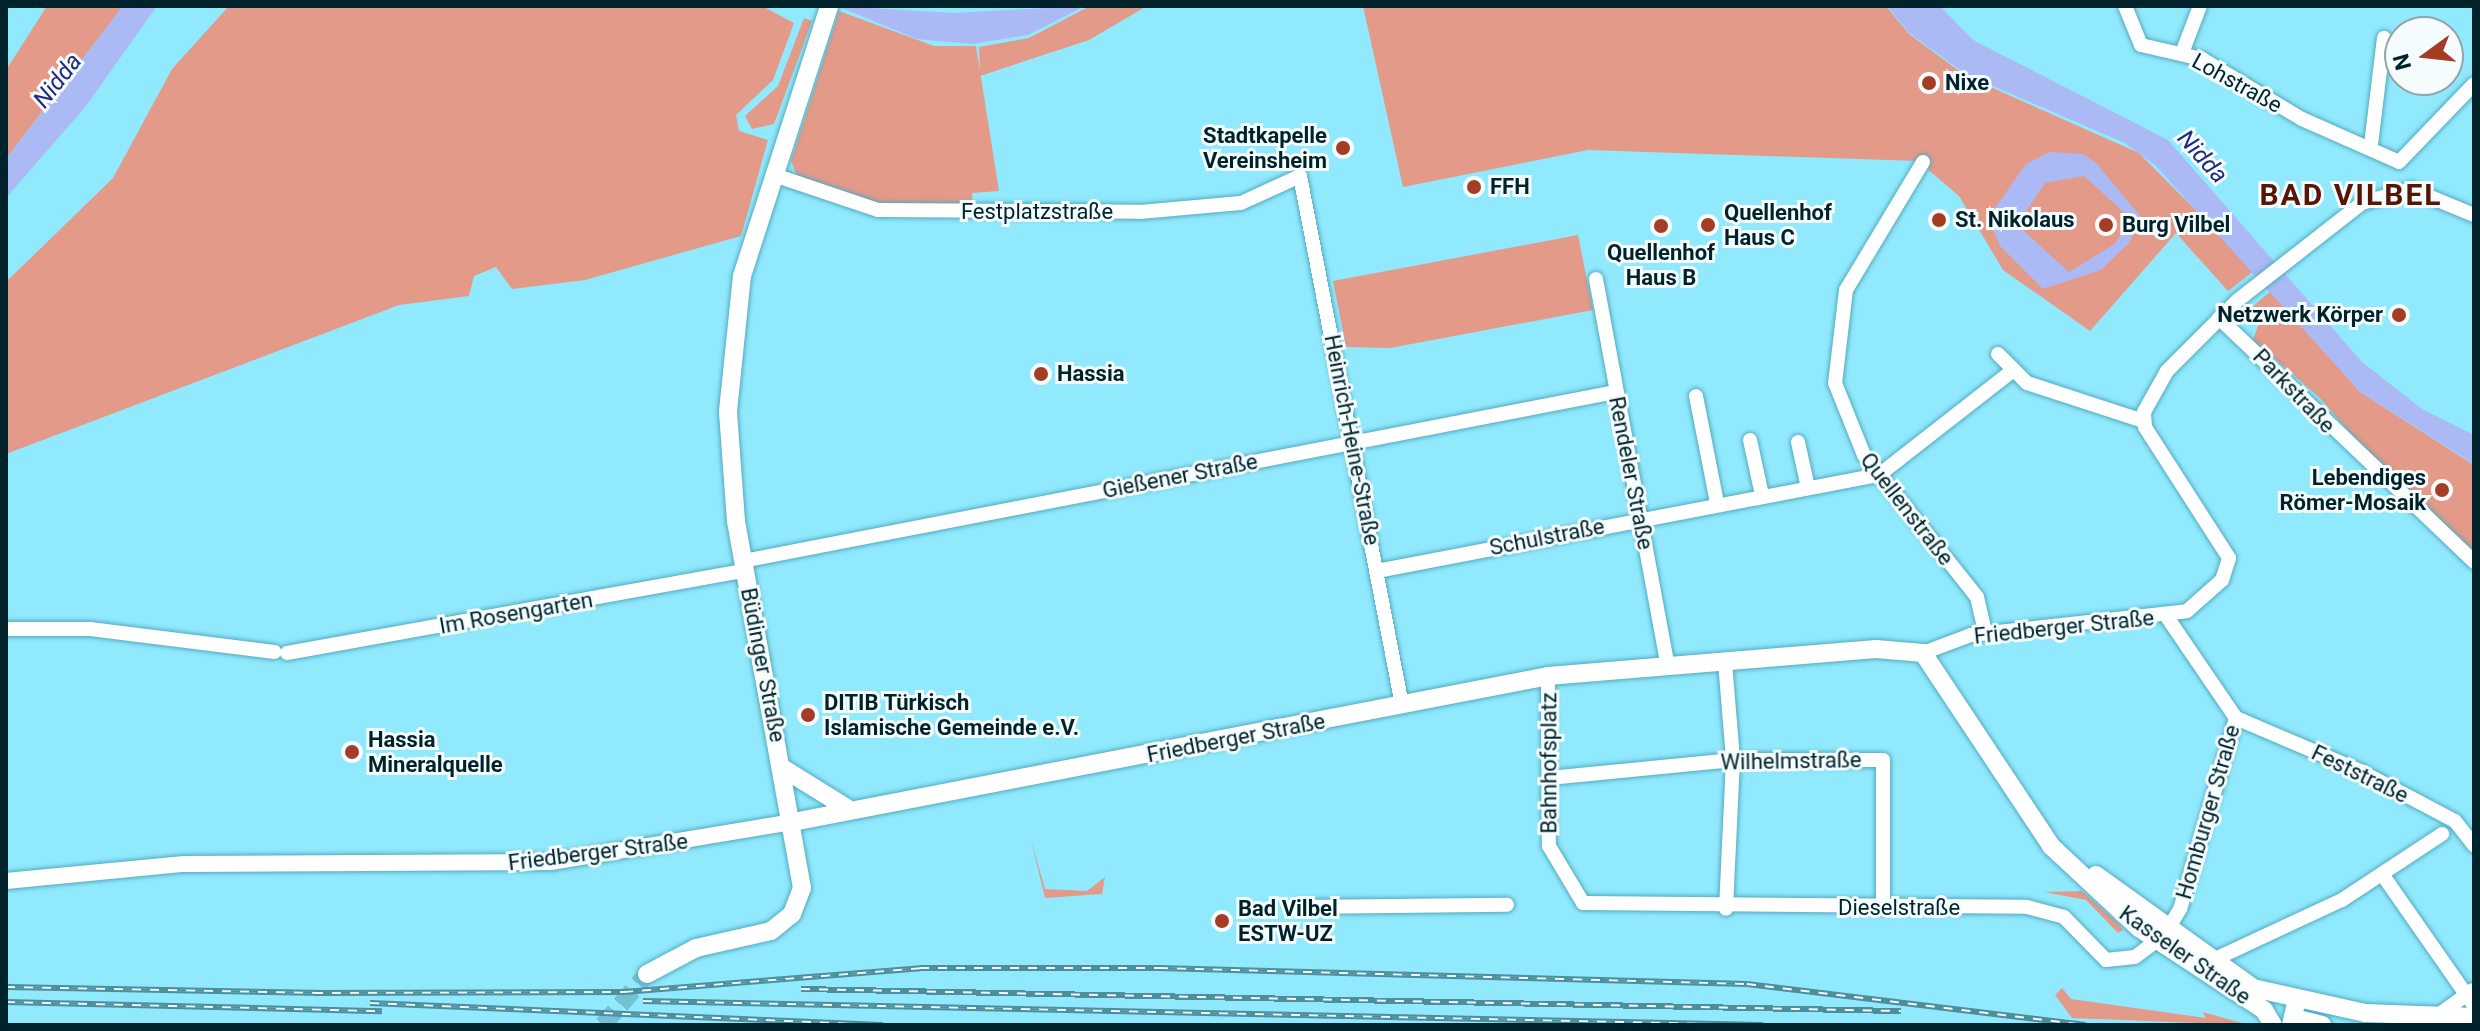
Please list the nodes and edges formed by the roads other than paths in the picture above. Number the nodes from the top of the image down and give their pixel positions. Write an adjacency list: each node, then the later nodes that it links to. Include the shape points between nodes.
1 (829, 6): 10 (main road, Büdinger Straße)
2 (2125, 6): 5 (street, Lohstraße, via 2136,41)
3 (2200, 6): 5 (street)
4 (2384, 38): 7 (street)
5 (2182, 53): 7 (street, Lohstraße, via 2302,119)
6 (2474, 84): 9 (street)
7 (2371, 145): 9 (street, Lohstraße)
8 (1923, 162): 24 (street, Quellenstraße, via 1846,290 1835,350 1840,406)
9 (2399, 162): 12 (street)
10 (774, 175): 11 (street, Festplatzstraße, via 878,210 1140,212 1241,203); 30 (main road, Büdinger Straße, via 747,256 728,411)
11 (1300, 176): 23 (street, Heinrich-Heine-Straße)
12 (2398, 189): 13 (street); 15 (street, via 2371,200 2290,256)
13 (2474, 215)
14 (1596, 279): 18 (street, Rendeler Straße)
15 (2219, 318): 20 (street, via 2160,382); 29 (street, Parkstraße)
16 (1998, 354): 17 (street)
17 (2011, 372): 20 (street, via 2067,400); 24 (street, Schulstraße)
18 (1616, 392): 23 (street, Gießener Straße); 28 (street, Rendeler Straße)
19 (1696, 396): 27 (street)
20 (2143, 421): 32 (street, Friedberger Straße, via 2229,558 2222,580 2187,611)
21 (1750, 440): 26 (street)
22 (1798, 442): 25 (street)
23 (1353, 443): 30 (street, Gießener Straße); 31 (street, Heinrich-Heine-Straße)
24 (1879, 475): 25 (street, Schulstraße); 34 (street, Quellenstraße, via 1977,597)
25 (1808, 488): 26 (street, Schulstraße)
26 (1762, 495): 27 (street, Schulstraße)
27 (1717, 503): 28 (street, Schulstraße)
28 (1640, 519): 31 (street, Schulstraße); 37 (street, Rendeler Straße)
29 (2474, 562)
30 (744, 566): 33 (street, Im Rosengarten, via 281,652 90,629); 42 (main road, Büdinger Straße)
31 (1377, 571): 39 (street, Heinrich-Heine-Straße)
32 (2167, 617): 34 (street, Friedberger Straße); 40 (street, Homburger Straße)
33 (6, 629)
34 (1985, 633): 35 (street, Friedberger Straße)
35 (1923, 653): 36 (main road, Friedberger Straße, via 1876,649); 55 (main road, Kasseler Straße, via 2011,792 2070,866)
36 (1725, 662): 37 (main road, Friedberger Straße); 41 (street)
37 (1668, 666): 38 (main road, Friedberger Straße)
38 (1548, 676): 39 (main road, Friedberger Straße); 43 (street, Bahnhofsplatz)
39 (1402, 705): 44 (main road, Friedberger Straße)
40 (2236, 718): 47 (street, Feststraße, via 2380,781 2458,824); 55 (street, Homburger Straße, via 2180,909)
41 (1733, 760): 43 (street, Wilhelmstraße); 52 (street, Wilhelmstraße, via 1885,761); 54 (street)
42 (784, 769): 44 (main road); 45 (main road, Büdinger Straße)
43 (1549, 778): 53 (street, Bahnhofsplatz, via 1549,846 1567,886 1583,903)
44 (850, 810): 45 (main road, Friedberger Straße)
45 (793, 822): 49 (street, Friedberger Straße, via 551,862 184,864); 57 (main road, Büdinger Straße, via 802,888 785,922 764,934 696,948)
46 (2442, 834): 48 (street)
47 (2474, 845)
48 (2382, 874): 56 (street, via 2330,907); 59 (street)
49 (6, 881)
50 (1507, 905): 51 (street)
51 (1299, 907)
52 (1883, 908): 54 (street, Dieselstraße); 55 (street, Dieselstraße, via 2044,909 2064,917 2099,957 2115,961)
53 (1615, 909): 54 (street, Dieselstraße)
54 (1726, 909)
55 (2162, 936): 56 (main road, Kasseler Straße); 63 (main road, Kasseler Straße)
56 (2211, 961): 58 (main road, Kasseler Straße, via 2253,988)
57 (647, 974)
58 (2277, 992): 60 (main road, Kasseler Straße); 63 (main road, Kasseler Straße)
59 (2472, 997): 61 (street)
60 (2297, 1000): 61 (main road, Kasseler Straße, via 2365,1013); 64 (main road)
61 (2437, 1016): 62 (main road, Kasseler Straße)
62 (2474, 1017)
63 (2270, 1021)
64 (2294, 1022): 65 (main road)
65 (2322, 1025)

